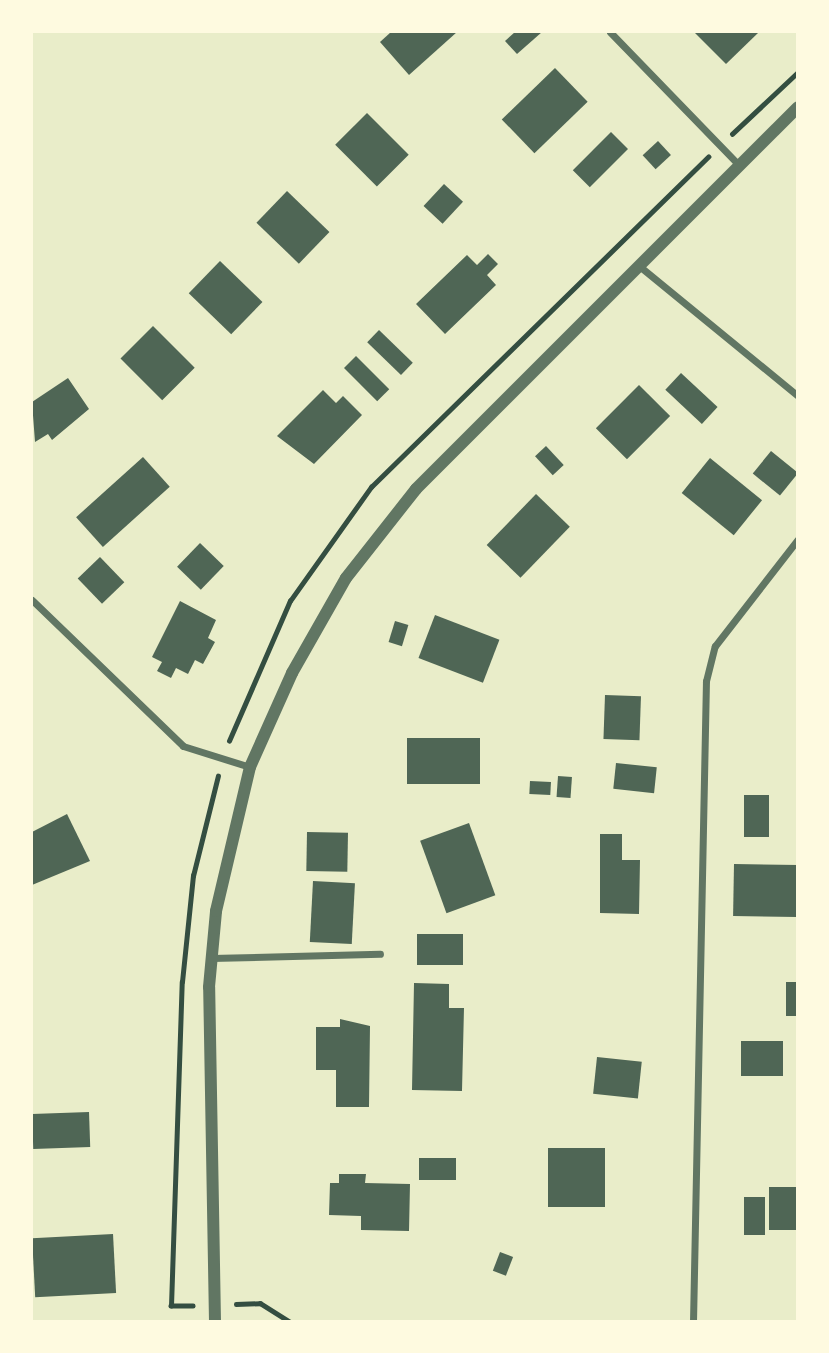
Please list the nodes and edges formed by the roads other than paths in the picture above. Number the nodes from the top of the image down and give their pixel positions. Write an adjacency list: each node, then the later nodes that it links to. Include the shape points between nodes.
1 (610, 32): 3 (street)
2 (797, 107): 3 (street)
3 (739, 165): 4 (street)
4 (637, 265): 5 (street); 8 (street, via 369,544 310,637)
5 (797, 397)
6 (797, 538): 12 (street, via 715,646 706,681)
7 (32, 600): 8 (street, via 183,746)
8 (250, 768): 10 (street, via 225,862)
9 (380, 954): 10 (street)
10 (211, 958): 11 (street)
11 (215, 1321)
12 (693, 1321)

